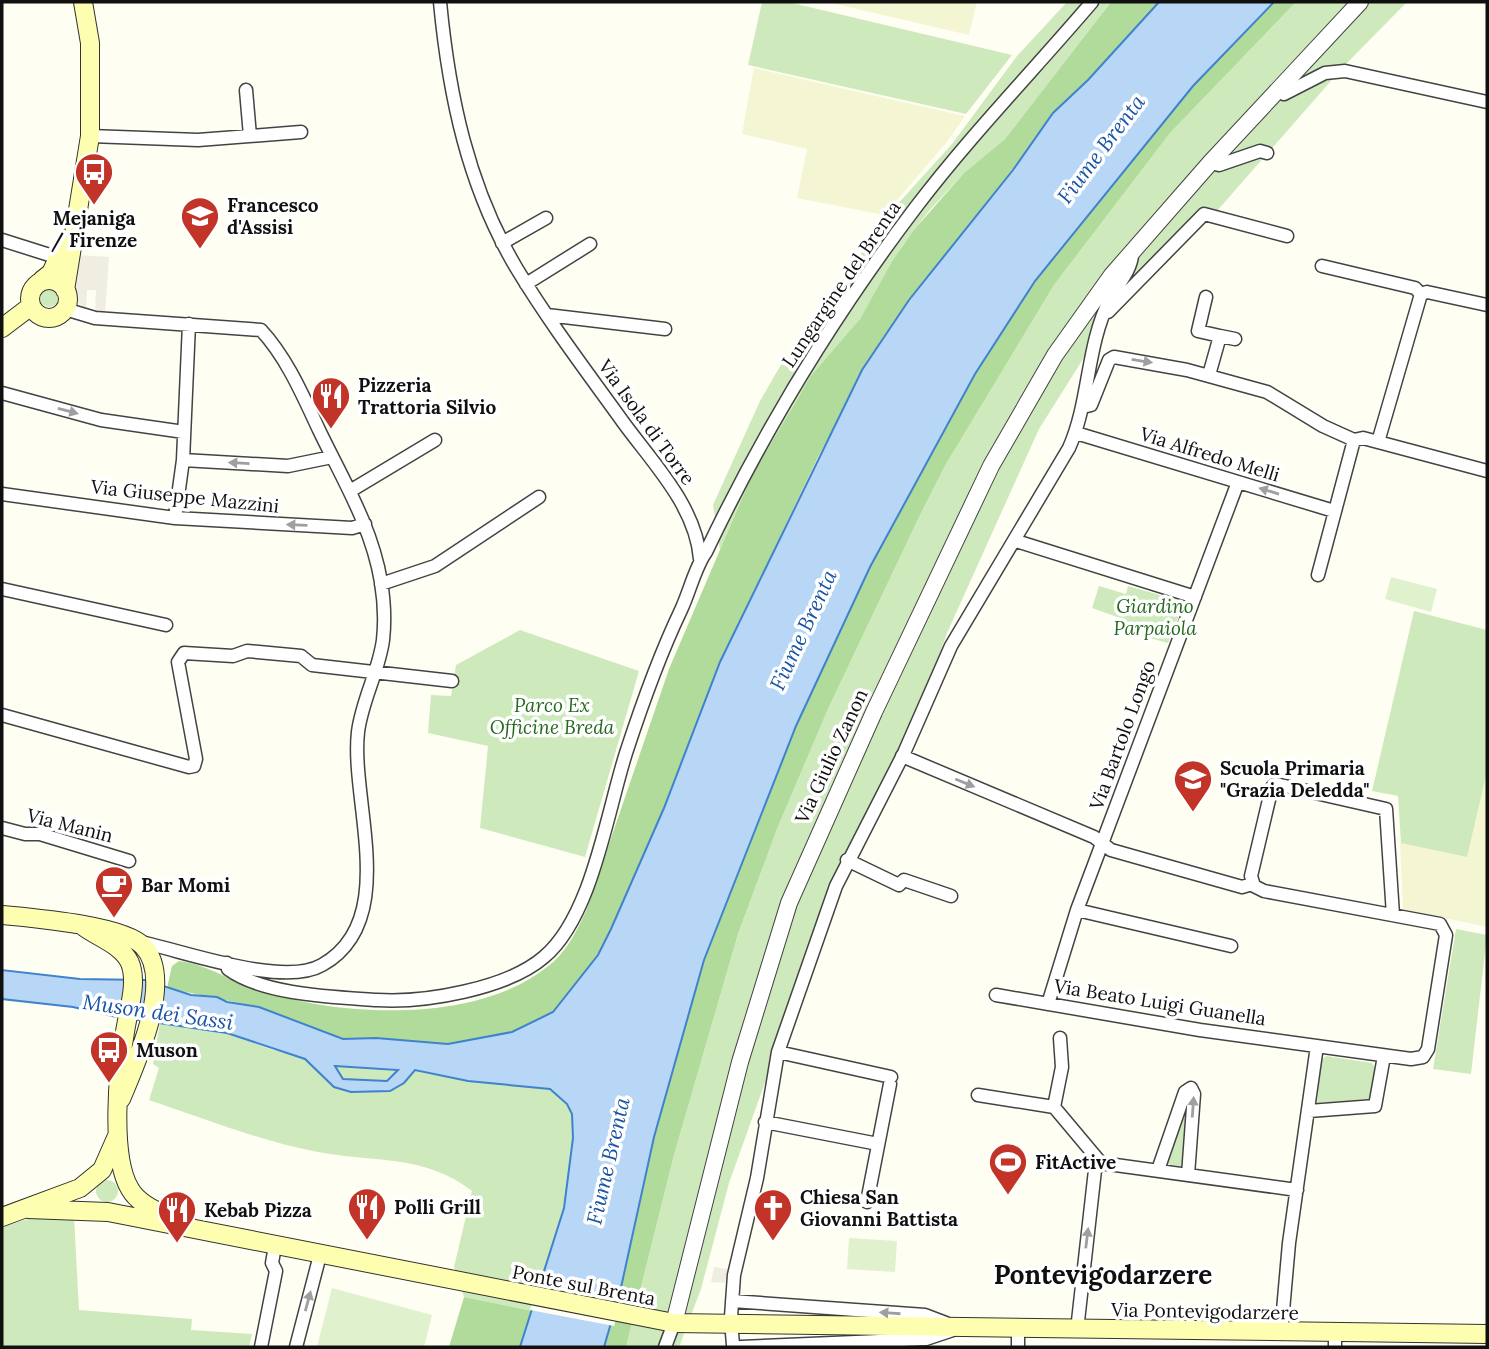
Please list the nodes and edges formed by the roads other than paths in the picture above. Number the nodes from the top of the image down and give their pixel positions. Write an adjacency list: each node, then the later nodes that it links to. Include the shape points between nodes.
1 (83, 2): 9 (main road, via 90,43)
2 (440, 2): 17 (street, Via Isola di Torre, via 464,144 484,207)
3 (1092, 2): 56 (street, Lungargine del Brenta, via 917,206 841,312 788,396)
4 (1360, 2): 6 (street, Via Giulio Zanon)
5 (246, 90): 10 (street)
6 (1277, 91): 7 (street, via 1284,94 1325,73 1345,71); 12 (street, Via Giulio Zanon)
7 (1487, 102)
8 (301, 132): 10 (street)
9 (90, 136): 10 (street, via 198,140); 14 (main road)
10 (250, 136)
11 (1267, 153): 12 (street, via 1219,165)
12 (1210, 163): 19 (street, Via Giulio Zanon)
13 (546, 218): 17 (street)
14 (75, 220): 20 (main road); 24 (main road)
15 (1287, 236): 30 (street, via 1204,214)
16 (2, 240): 20 (street)
17 (502, 243): 23 (street, Via Isola di Torre)
18 (590, 244): 23 (street)
19 (1131, 253): 30 (street, Via Giulio Zanon, via 1132,260); 113 (street, Via Giulio Zanon, via 1055,355 990,466 811,850 771,956)
20 (59, 258): 22 (main road)
21 (1322, 266): 25 (street, via 1415,288)
22 (42, 280): 24 (main road, via 58,282); 28 (main road, via 31,291)
23 (526, 284): 31 (street, Via Isola di Torre)
24 (65, 290): 29 (main road)
25 (1421, 294): 27 (street); 44 (street)
26 (1206, 297): 35 (street, via 1198,331)
27 (1487, 305)
28 (31, 306): 29 (main road, via 38,315 50,318); 33 (main road)
29 (65, 309): 32 (street, via 94,318)
30 (1103, 315): 39 (street, Via Giulio Zanon)
31 (547, 316): 34 (street); 56 (street, Via Isola di Torre, via 675,492 694,532)
32 (190, 324): 40 (street); 45 (street, via 261,330 297,384)
33 (2, 328)
34 (666, 329)
35 (1220, 336): 36 (street); 37 (street)
36 (1235, 338)
37 (1209, 375): 39 (street, one-way to 37, via 1091,405 1104,365 1114,357); 43 (street, via 1268,392 1304,417)
38 (2, 393): 40 (street, one-way to 40, via 101,420)
39 (1083, 407): 41 (street, Via Giulio Zanon)
40 (184, 432): 46 (street)
41 (1076, 433): 48 (street, Via Alfredo Melli); 55 (street, Via Giulio Zanon)
42 (435, 440): 49 (street)
43 (1354, 440): 44 (street); 52 (street)
44 (1378, 442): 47 (street)
45 (332, 457): 46 (street, one-way to 46, via 288,466); 49 (street)
46 (183, 460): 53 (street)
47 (1487, 471)
48 (1238, 482): 52 (street, Via Alfredo Melli, one-way to 48); 60 (street, Via Bartolo Longo)
49 (350, 491): 54 (street)
50 (2, 494): 53 (street, Via Giuseppe Mazzini)
51 (538, 497): 58 (street, via 435,566)
52 (1334, 511): 57 (street)
53 (175, 518): 54 (street, Via Giuseppe Mazzini, one-way to 53, via 352,528)
54 (365, 524): 58 (street)
55 (1016, 541): 60 (street); 65 (street, Via Giulio Zanon, via 951,646)
56 (700, 559): 79 (street, Lungargine del Brenta, via 626,755 586,890 563,936 544,958 514,976 466,991 396,1001 322,997 259,983 232,973)
57 (1318, 575)
58 (381, 584): 62 (street, via 383,639)
59 (2, 589): 61 (street)
60 (1195, 597): 67 (street, Via Bartolo Longo)
61 (166, 625)
62 (372, 673): 63 (street); 64 (street, via 312,665 300,656 247,651 233,656 184,653 178,662 197,759 189,767); 79 (street, via 357,755 368,842 367,874 352,936 338,956 300,973)
63 (452, 681)
64 (2, 715)
65 (902, 757): 67 (street, one-way to 67); 68 (street, Via Giulio Zanon)
66 (2, 828): 69 (street, Via Manin, via 40,834)
67 (1103, 844): 70 (street, via 1191,874 1242,887); 72 (street, Via Bartolo Longo)
68 (847, 860): 71 (street, via 899,885 904,880); 85 (street, Via Giulio Zanon)
69 (129, 861)
70 (1252, 884): 74 (street, via 1264,891); 74 (street, via 1272,787 1280,785 1386,809)
71 (951, 896)
72 (1077, 911): 77 (street); 82 (street, Via Bartolo Longo)
73 (2, 915): 75 (main road)
74 (1393, 915): 86 (street, Via Beato Luigi Guanella, via 1440,924 1446,934 1429,1049 1417,1059)
75 (85, 927): 76 (main road, via 113,931); 90 (main road, via 121,951 132,974 118,1073)
76 (136, 941): 78 (street); 80 (main road)
77 (1231, 946)
78 (166, 948): 79 (street); 80 (street, via 155,958)
79 (227, 963)
80 (155, 970): 87 (main road, via 147,1030)
81 (996, 995): 82 (street, Via Beato Luigi Guanella)
82 (1048, 1004): 84 (street, Via Beato Luigi Guanella)
83 (1060, 1038): 89 (street, via 1062,1067)
84 (1317, 1046): 86 (street, Via Beato Luigi Guanella); 91 (street)
85 (778, 1052): 92 (street, Via Giulio Zanon); 94 (street, via 890,1081)
86 (1384, 1056): 91 (street, via 1375,1106)
87 (127, 1086): 90 (main road); 104 (main road, via 128,1157 143,1189)
88 (978, 1096): 89 (street)
89 (1054, 1107): 95 (street)
90 (118, 1108): 93 (main road)
91 (1308, 1111): 100 (street)
92 (765, 1122): 94 (street); 109 (street, Via Giulio Zanon)
93 (119, 1133): 97 (main road); 99 (main road)
94 (878, 1144): 101 (street)
95 (1101, 1163): 96 (street); 115 (street, one-way to 95, via 1095,1170)
96 (1158, 1170): 98 (street); 98 (street, one-way to 96, via 1191,1088 1185,1091)
97 (95, 1175): 99 (main road, via 115,1170); 102 (main road, via 63,1196); 103 (main road, via 88,1197)
98 (1188, 1175): 100 (street)
99 (127, 1183): 103 (main road, via 121,1207); 104 (main road, via 147,1206)
100 (1297, 1190): 117 (street)
101 (867, 1202)
102 (28, 1209): 103 (main road); 105 (main road)
103 (104, 1211): 106 (main road)
104 (169, 1216): 106 (main road)
105 (2, 1217)
106 (185, 1227): 107 (main road)
107 (275, 1246): 108 (main road); 122 (street, via 272,1263 276,1271)
108 (320, 1255): 113 (main road, Ponte sul Brenta); 123 (street, one-way to 108)
109 (734, 1275): 110 (street, Via Giulio Zanon); 111 (street)
110 (732, 1301): 111 (street, Via Pontevigodarzere); 112 (street, Via Giulio Zanon)
111 (757, 1301): 114 (street, Via Pontevigodarzere, one-way to 111, via 925,1315)
112 (731, 1317)
113 (667, 1322): 114 (main road, Via Pontevigodarzere); 124 (street)
114 (956, 1328): 120 (main road, Via Pontevigodarzere); 125 (street, Via Pontevigodarzere, via 926,1339)
115 (1077, 1330): 117 (main road, Via Pontevigodarzere); 120 (main road, Via Pontevigodarzere)
116 (732, 1333): 125 (street, via 733,1345)
117 (1281, 1333): 121 (main road, Via Pontevigodarzere)
118 (1487, 1334): 119 (main road, Via Pontevigodarzere)
119 (1454, 1336): 121 (main road, Via Pontevigodarzere); 126 (main road, Via Pontevigodarzere)
120 (1018, 1338)
121 (1335, 1341)
122 (261, 1347)
123 (296, 1347)
124 (665, 1347)
125 (740, 1347)
126 (1479, 1347)

